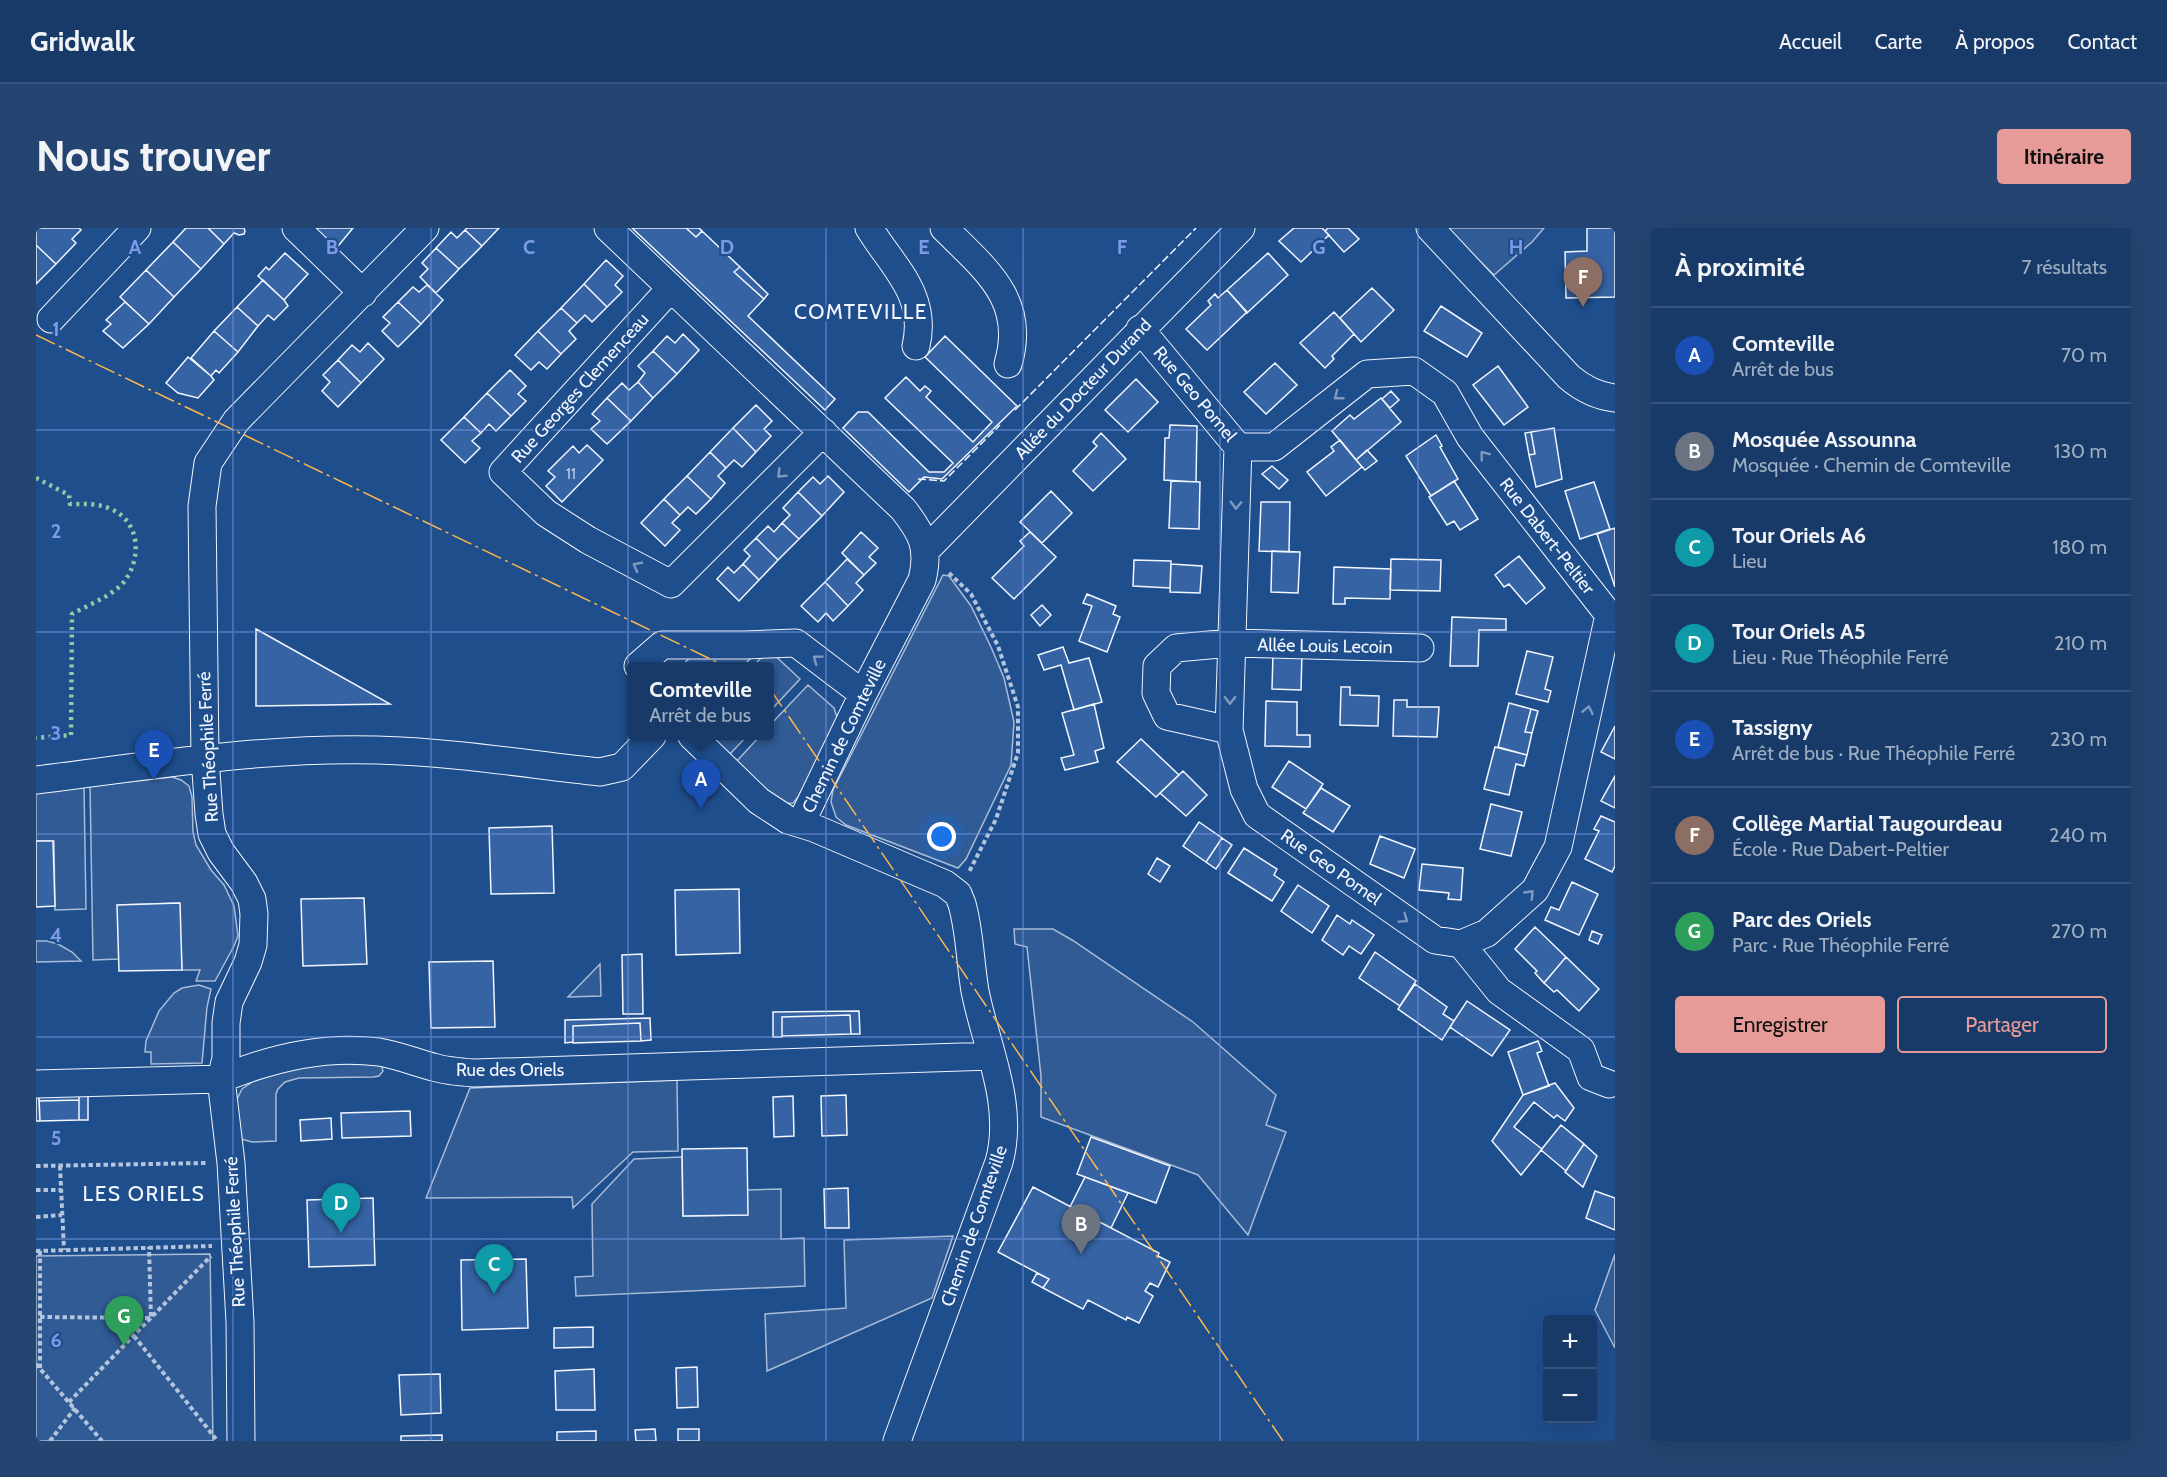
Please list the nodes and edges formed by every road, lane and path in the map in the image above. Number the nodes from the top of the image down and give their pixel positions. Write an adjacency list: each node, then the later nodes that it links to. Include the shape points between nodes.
1 (137, 228): 11 (street)
2 (296, 228): 10 (street)
3 (425, 228): 10 (street, Rue Théophile Ferré)
4 (608, 228): 9 (street)
5 (869, 228): 13 (street, via 915,299 919,317)
6 (944, 228): 14 (street, via 994,279 1006,297 1013,335)
7 (1240, 228): 12 (street, Allée du Docteur Durand)
8 (1430, 228): 15 (street, via 1569,377 1591,393)
9 (671, 288): 16 (street); 16 (street, Rue Georges Clemenceau, one-way to 9, via 671,584 588,540 537,505 504,472)
10 (363, 293): 26 (street, Rue Théophile Ferré, via 236,421 208,464 202,506)
11 (51, 319)
12 (1140, 329): 17 (street, Rue Geo Pomel); 18 (street, Allée du Docteur Durand)
13 (916, 346)
14 (1008, 364)
15 (1615, 398)
16 (823, 432): 18 (street, via 903,509 915,524)
17 (1238, 447): 19 (street, Rue Geo Pomel, one-way to 19); 30 (street, Rue Dabert-Peltier, one-way to 17, via 1487,933 1535,890 1558,847 1609,615 1470,437 1445,393 1414,372 1367,374 1274,447)
18 (926, 550): 22 (street, Chemin de Comteville, via 921,580); 29 (path, via 971,594 998,646 1018,707 1018,753 996,819)
19 (1231, 644): 20 (street, Allée Louis Lecoin); 23 (street, Rue Geo Pomel, one-way to 23); 23 (street, via 1176,648 1156,666 1156,693 1167,716)
20 (1420, 648)
21 (643, 662): 22 (street, one-way to 21, via 796,643 662,645)
22 (863, 694): 28 (street, Chemin de Comteville)
23 (1229, 730): 30 (street, Rue Geo Pomel, one-way to 30, via 1244,789 1257,815 1435,940)
24 (647, 740): 26 (street, via 622,767 600,772 377,750)
25 (697, 740): 28 (street, via 759,801)
26 (205, 758): 27 (street); 32 (street, Rue Théophile Ferré, via 212,834 220,852 244,883 254,914 253,945 229,1002)
27 (36, 780)
28 (801, 824): 29 (street, Chemin de Comteville, via 945,884)
29 (958, 894): 31 (street, Chemin de Comteville)
30 (1461, 944): 34 (street, via 1498,991 1581,1050 1591,1077)
31 (992, 1056): 32 (street, Rue des Oriels, via 474,1073 353,1050 296,1054); 57 (street, Chemin de Comteville, via 1004,1111 1002,1151)
32 (221, 1079): 33 (street, Rue des Oriels); 35 (street, Rue Théophile Ferré)
33 (36, 1084)
34 (1609, 1084)
35 (231, 1163): 37 (path); 43 (street, Rue Théophile Ferré)
36 (36, 1166): 37 (path)
37 (60, 1166): 39 (path)
38 (36, 1190): 39 (path)
39 (61, 1190): 40 (path)
40 (62, 1215): 41 (path); 44 (path)
41 (36, 1217)
42 (149, 1247): 43 (path); 44 (path); 47 (path)
43 (228, 1247): 47 (path); 56 (street, Rue Théophile Ferré, via 240,1322)
44 (64, 1250): 45 (path)
45 (38, 1251): 46 (path)
46 (40, 1317): 47 (path); 50 (path)
47 (151, 1318): 48 (path)
48 (134, 1336): 51 (path); 55 (path)
49 (36, 1364): 50 (path)
50 (40, 1369): 51 (path)
51 (69, 1402): 52 (path)
52 (75, 1408): 53 (path); 54 (path)
53 (50, 1441)
54 (102, 1441)
55 (217, 1441)
56 (241, 1441)
57 (897, 1441)

